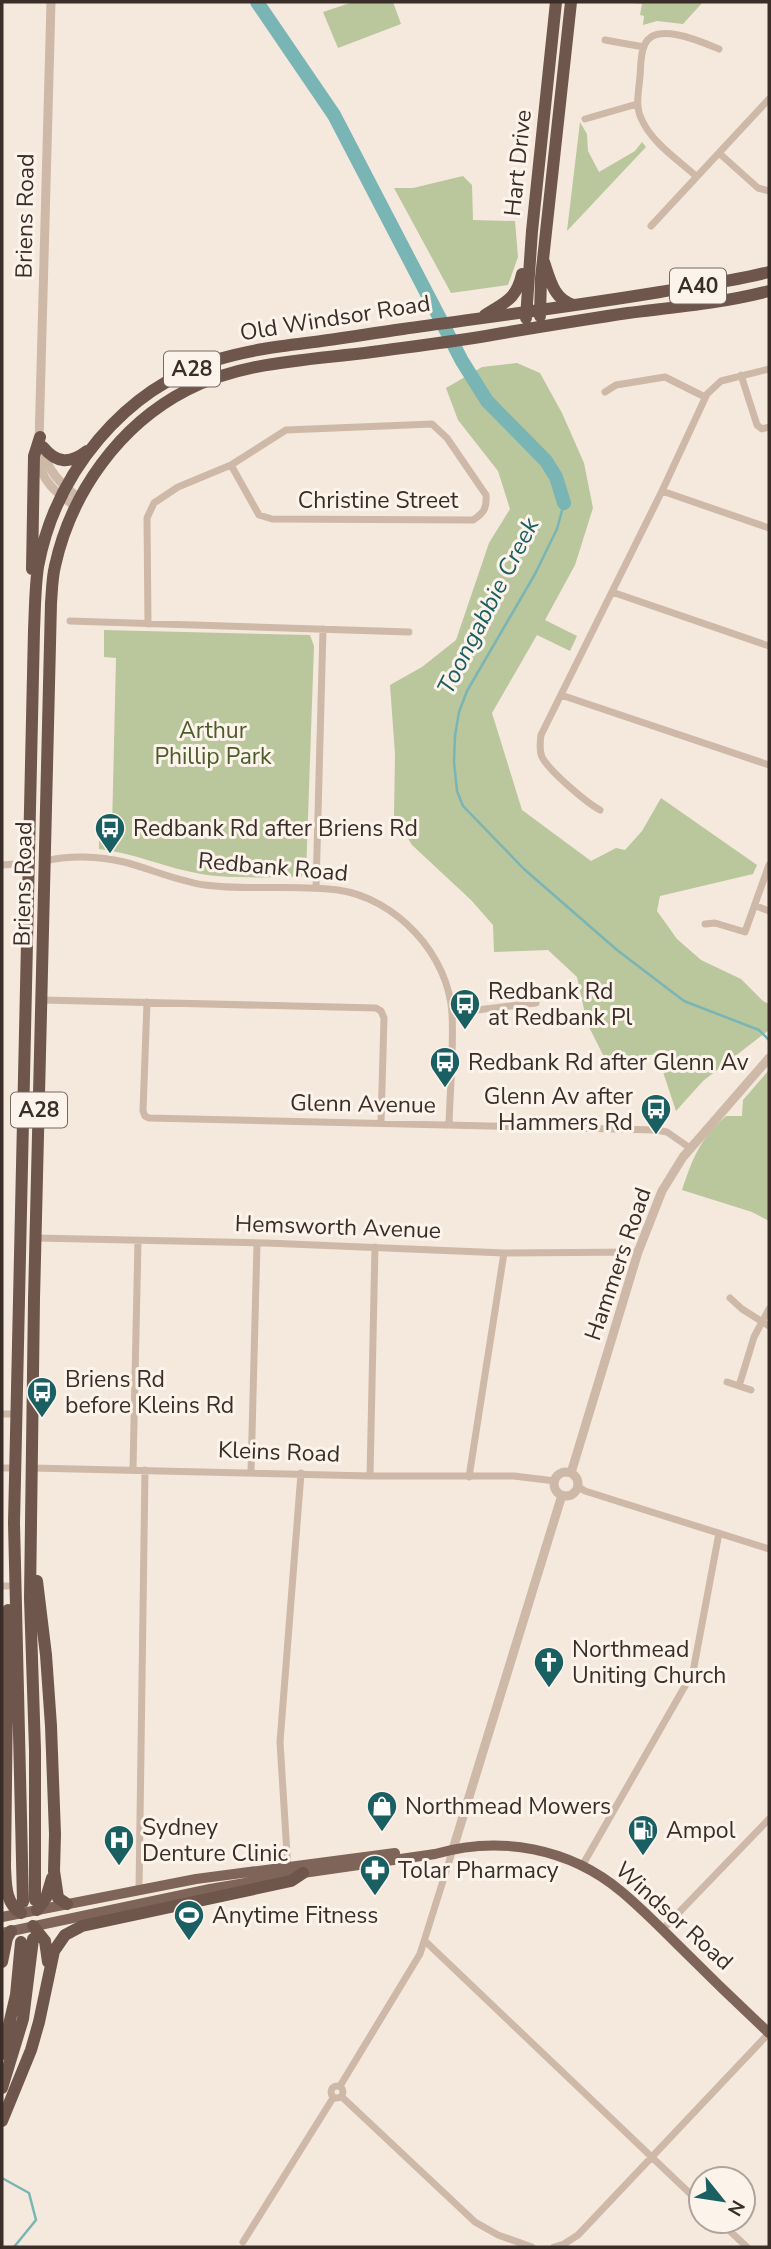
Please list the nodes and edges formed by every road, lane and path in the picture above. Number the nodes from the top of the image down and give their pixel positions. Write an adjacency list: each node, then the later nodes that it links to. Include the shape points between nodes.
1 (51, 2): 29 (street, Briens Road)
2 (556, 2): 14 (highway, Hart Drive / A28)
3 (571, 2): 15 (highway, Hart Drive)
4 (605, 40): 5 (street)
5 (644, 47): 6 (street, via 657,34 681,36); 8 (street)
6 (719, 49)
7 (769, 99): 10 (street)
8 (638, 104): 9 (street); 11 (street, via 640,117 653,137)
9 (585, 120)
10 (719, 153): 11 (street); 12 (street, via 758,188)
11 (696, 176): 13 (street)
12 (769, 191)
13 (651, 226)
14 (532, 231): 20 (highway, Hart Drive / A28); 21 (highway, A28, via 519,287 510,300)
15 (543, 258): 18 (highway, via 556,293); 19 (highway, Hart Drive)
16 (769, 272): 18 (highway, Old Windsor Road / A40)
17 (769, 291): 22 (highway, Old Windsor Road / A40)
18 (575, 305): 19 (highway, Old Windsor Road / A40)
19 (540, 310): 20 (highway, Old Windsor Road / A40); 22 (highway, Hart Drive)
20 (525, 312): 21 (highway, Old Windsor Road / A40); 23 (highway, Hart Drive)
21 (479, 319): 30 (highway, Old Windsor Road / A28, via 237,354 193,368 129,408)
22 (542, 327): 23 (highway, Old Windsor Road / A28)
23 (527, 328): 34 (highway, Old Windsor Road / A28, via 233,372 166,402 126,435)
24 (769, 369): 25 (street)
25 (741, 375): 27 (street, via 721,381); 28 (street, via 757,425)
26 (605, 392): 27 (street, via 616,385 665,377)
27 (705, 397): 32 (street)
28 (769, 427)
29 (41, 439): 30 (highway, via 52,457 62,461 75,459); 33 (street, Briens Road, via 48,466); 37 (highway, via 34,456)
30 (92, 447): 33 (highway, Old Windsor Road / A28)
31 (231, 465): 31 (street, Christine Street, via 259,515 272,519 473,520 487,505 486,495 432,424 286,430); 39 (street, Christine Street, via 178,487 154,503 147,518)
32 (662, 491): 35 (street); 36 (street)
33 (64, 492): 34 (street, Briens Road); 37 (highway, Old Windsor Road / A28, via 50,522)
34 (77, 502): 46 (highway, Briens Road / A28, via 54,569)
35 (769, 528)
36 (612, 592): 42 (street); 43 (street)
37 (35, 593): 47 (highway, Briens Road / A28)
38 (70, 621): 39 (street)
39 (148, 624): 40 (street)
40 (323, 629): 41 (street); 50 (street)
41 (409, 632)
42 (769, 646)
43 (561, 695): 44 (street); 45 (street, via 541,735 541,754)
44 (769, 765)
45 (600, 810)
46 (45, 861): 47 (highway, Redbank Road); 50 (street, Redbank Road, via 102,858 208,886); 54 (highway, Briens Road / A28)
47 (29, 863): 48 (street, Redbank Road); 75 (highway, Briens Road / A28)
48 (2, 864)
49 (769, 865): 51 (street)
50 (316, 888): 57 (street, Redbank Road, via 365,898 408,925 440,968)
51 (756, 906): 52 (street); 53 (street, via 745,932)
52 (769, 911)
53 (705, 924)
54 (42, 1000): 55 (street); 62 (highway, Briens Road / A28)
55 (147, 1002): 59 (street, via 376,1008 384,1018); 59 (street, Glenn Avenue, via 145,1116)
56 (536, 1003): 57 (street)
57 (452, 1013): 60 (street, Redbank Road)
58 (769, 1058): 61 (street, Hammers Road)
59 (381, 1123): 60 (street, Glenn Avenue)
60 (449, 1125): 61 (street, Glenn Avenue, via 656,1130)
61 (690, 1148): 66 (street, Hammers Road, via 663,1191)
62 (36, 1238): 63 (street, Hemsworth Avenue); 77 (highway, Briens Road / A28)
63 (138, 1241): 64 (street, Hemsworth Avenue); 78 (street)
64 (257, 1244): 65 (street, Hemsworth Avenue); 80 (street)
65 (375, 1247): 67 (street, Hemsworth Avenue); 83 (street)
66 (638, 1252): 67 (street, Hemsworth Avenue); 82 (street, Hammers Road)
67 (504, 1253): 84 (street)
68 (730, 1298): 70 (street)
69 (769, 1309): 70 (street)
70 (766, 1324): 72 (street, via 754,1337)
71 (727, 1382): 72 (street)
72 (739, 1386): 73 (street)
73 (751, 1390)
74 (2, 1414): 75 (street)
75 (16, 1414): 76 (highway, Briens Road / A28)
76 (8, 1468): 77 (highway, Kleins Road); 88 (highway, Briens Road / A28)
77 (32, 1468): 78 (street, Kleins Road); 89 (highway, Briens Road / A28)
78 (132, 1469): 79 (street, Kleins Road)
79 (145, 1469): 80 (street, Kleins Road); 101 (street)
80 (251, 1472): 81 (street, Kleins Road)
81 (301, 1473): 83 (street, Kleins Road); 98 (street, via 280,1742)
82 (571, 1473): 85 (street, via 561,1473); 86 (street)
83 (370, 1476): 84 (street, Kleins Road)
84 (469, 1477): 85 (street, Kleins Road)
85 (555, 1480): 87 (street)
86 (577, 1486): 87 (street, via 573,1493); 90 (street)
87 (562, 1495): 94 (street)
88 (14, 1523): 92 (highway); 104 (highway, A28)
89 (31, 1529): 97 (highway, via 51,1726); 104 (highway, Briens Road / A28, via 35,1721)
90 (719, 1533): 91 (street); 95 (street, via 693,1672)
91 (769, 1549)
92 (5, 1586): 96 (highway)
93 (769, 1819): 105 (street)
94 (453, 1849): 95 (main road, Windsor Road, via 509,1845); 98 (main road, Windsor Road, via 436,1847); 99 (main road, Windsor Road); 107 (street)
95 (582, 1866): 105 (main road, Windsor Road, via 621,1892)
96 (5, 1867): 100 (highway); 104 (highway, via 10,1901)
97 (54, 1871): 102 (highway, via 57,1894); 104 (highway, via 48,1893)
98 (288, 1871): 99 (main road, Windsor Road); 101 (main road, Windsor Road); 104 (main road, Windsor Road, via 59,1922)
99 (303, 1873): 109 (highway, via 291,1881 82,1926 59,1942)
100 (2, 1881)
101 (139, 1889): 102 (main road, Windsor Road)
102 (66, 1904): 104 (main road, Windsor Road)
103 (2, 1917): 104 (main road, Windsor Road)
104 (28, 1919): 106 (main road); 109 (highway, via 47,1948); 111 (highway, A28); 112 (highway, Briens Road / A28, via 23,2019)
105 (662, 1930): 110 (main road, Windsor Road)
106 (5, 1933): 108 (highway)
107 (425, 1941): 113 (street, via 340,2086 344,2091); 115 (street)
108 (2, 1962)
109 (48, 1977): 114 (highway, via 31,2050)
110 (769, 2033): 115 (street)
111 (2, 2054)
112 (2, 2088)
113 (338, 2097): 118 (street); 119 (street, via 475,2222)
114 (2, 2121)
115 (652, 2157): 116 (street); 120 (street, via 578,2235)
116 (687, 2191)
117 (734, 2235): 121 (street)
118 (243, 2242)
119 (532, 2247)
120 (554, 2247)
121 (747, 2247)

